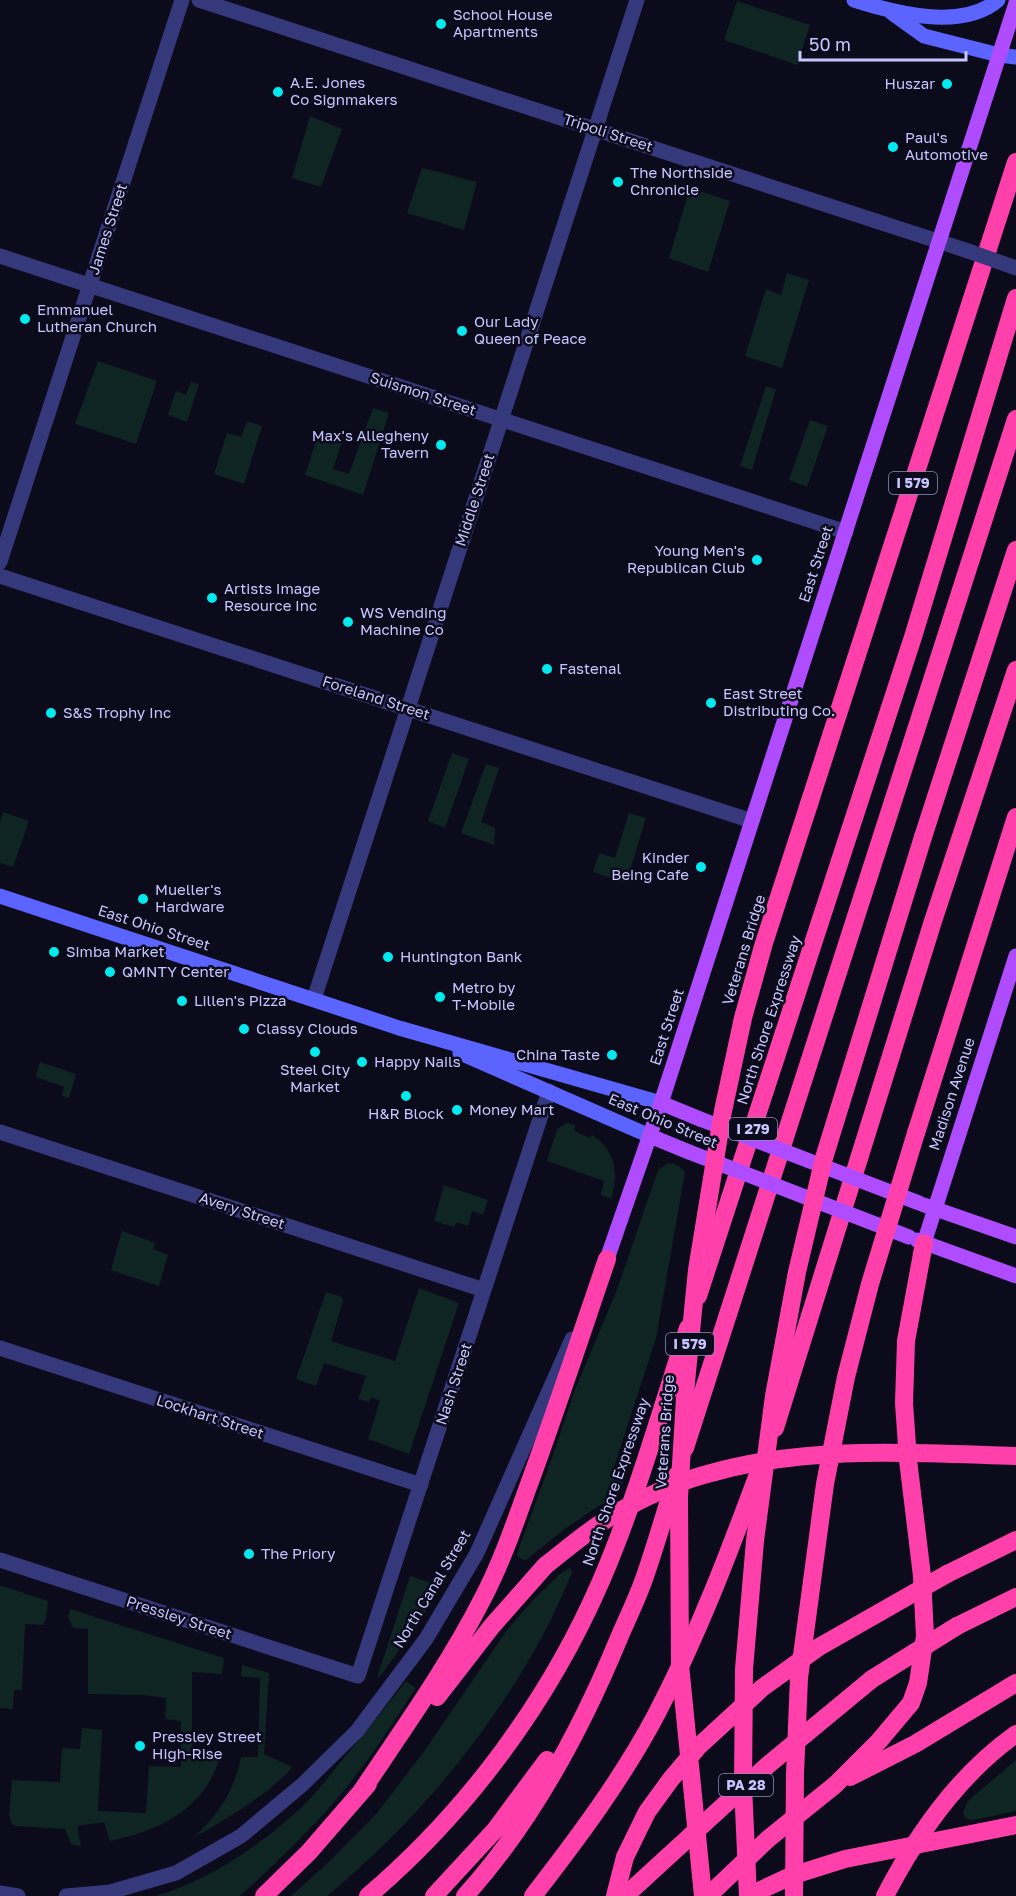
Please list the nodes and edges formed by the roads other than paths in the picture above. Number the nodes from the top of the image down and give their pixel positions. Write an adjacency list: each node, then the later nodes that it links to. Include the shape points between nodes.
1 (182, 0): 15 (street, James Street)
2 (199, 0): 10 (street, Tripoli Street)
3 (637, 0): 10 (street, Middle Street)
4 (854, 0): 7 (main road)
5 (998, 0): 7 (main road, via 978,12 959,16)
6 (1016, 3): 8 (main road, East Street)
7 (891, 6): 8 (main road, via 924,36)
8 (999, 55): 9 (main road); 12 (main road, East Street)
9 (1016, 57)
10 (596, 129): 12 (street, Tripoli Street); 18 (street, Middle Street)
11 (1016, 162): 65 (highway, Veterans Bridge / I 579, bridge, via 764,943 723,1111 699,1259 679,1497 680,1665)
12 (939, 241): 14 (street, Tripoli Street, bridge); 19 (main road, East Street)
13 (0, 256): 15 (street, Suismon Street)
14 (1016, 268)
15 (90, 285): 18 (street, Suismon Street); 21 (street, James Street)
16 (1016, 298): 59 (highway, North Shore Expressway / I 279, via 910,648 612,1554 550,1680 514,1735 468,1796)
17 (1016, 419): 48 (highway, via 643,1581)
18 (501, 420): 19 (street, Suismon Street); 24 (street, Middle Street)
19 (846, 532): 26 (main road, East Street)
20 (1016, 550): 67 (highway, bridge, via 824,1158 797,1272 774,1396 744,1668 743,1786)
21 (0, 562)
22 (0, 576): 24 (street, Foreland Street)
23 (1016, 670): 62 (highway, via 778,1418 736,1535 656,1714 625,1769)
24 (408, 708): 26 (street, Foreland Street); 30 (street, Middle Street)
25 (1016, 818): 68 (highway, bridge, via 902,1175 846,1377 825,1484 800,1678)
26 (752, 821): 33 (main road, East Street)
27 (0, 896): 30 (main road, East Ohio Street)
28 (1016, 956): 29 (main road, Madison Avenue)
29 (1013, 977): 36 (main road, Madison Avenue)
30 (314, 999): 31 (main road, East Ohio Street)
31 (399, 1028): 32 (main road, East Ohio Street); 33 (main road, East Ohio Street)
32 (549, 1091): 35 (main road, East Ohio Street); 41 (street, Nash Street)
33 (662, 1103): 35 (main road, East Street); 36 (main road, East Ohio Street, bridge)
34 (0, 1132): 41 (street, Avery Street)
35 (650, 1136): 38 (main road, East Ohio Street, bridge); 39 (main road, North Canal Street)
36 (934, 1209): 37 (main road, East Ohio Street); 38 (main road, Madison Avenue)
37 (1016, 1237)
38 (917, 1240): 40 (main road, East Ohio Street); 52 (highway, via 903,1403 922,1576 925,1636 918,1683 911,1703)
39 (607, 1259): 53 (highway, via 546,1439 485,1594 460,1641); 57 (street, North Canal Street, via 477,1553 426,1639 357,1731 303,1785 241,1836 176,1873 110,1892)
40 (1016, 1276)
41 (484, 1290): 44 (street, Nash Street)
42 (0, 1348): 44 (street, Lockhart Street)
43 (1016, 1456): 53 (highway, bridge, via 853,1453 780,1458 711,1473 663,1490 617,1513 545,1566 492,1626)
44 (421, 1485): 49 (street, Nash Street)
45 (1016, 1540): 63 (highway, bridge, via 946,1574 819,1647 762,1689 698,1747 647,1812 625,1857)
46 (0, 1560): 49 (street, Pressley Street)
47 (1016, 1597): 64 (highway, PA 28, bridge, via 957,1626 872,1679 768,1765)
48 (609, 1663): 60 (highway, via 542,1768 495,1830); 61 (highway, via 574,1736 528,1813)
49 (358, 1676)
50 (1016, 1683): 52 (highway, via 915,1744)
51 (1016, 1734): 69 (highway, bridge, via 971,1772 935,1813)
52 (835, 1785): 66 (highway, via 768,1839)
53 (361, 1792): 58 (highway)
54 (1016, 1825): 67 (highway, via 845,1859 791,1876)
55 (0, 1893): 56 (street)
56 (18, 1896)
57 (66, 1896)
58 (264, 1896)
59 (368, 1896)
60 (434, 1896)
61 (465, 1896)
62 (533, 1896)
63 (615, 1896)
64 (626, 1896)
65 (703, 1896)
66 (708, 1896)
67 (748, 1896)
68 (794, 1896)
69 (885, 1896)

